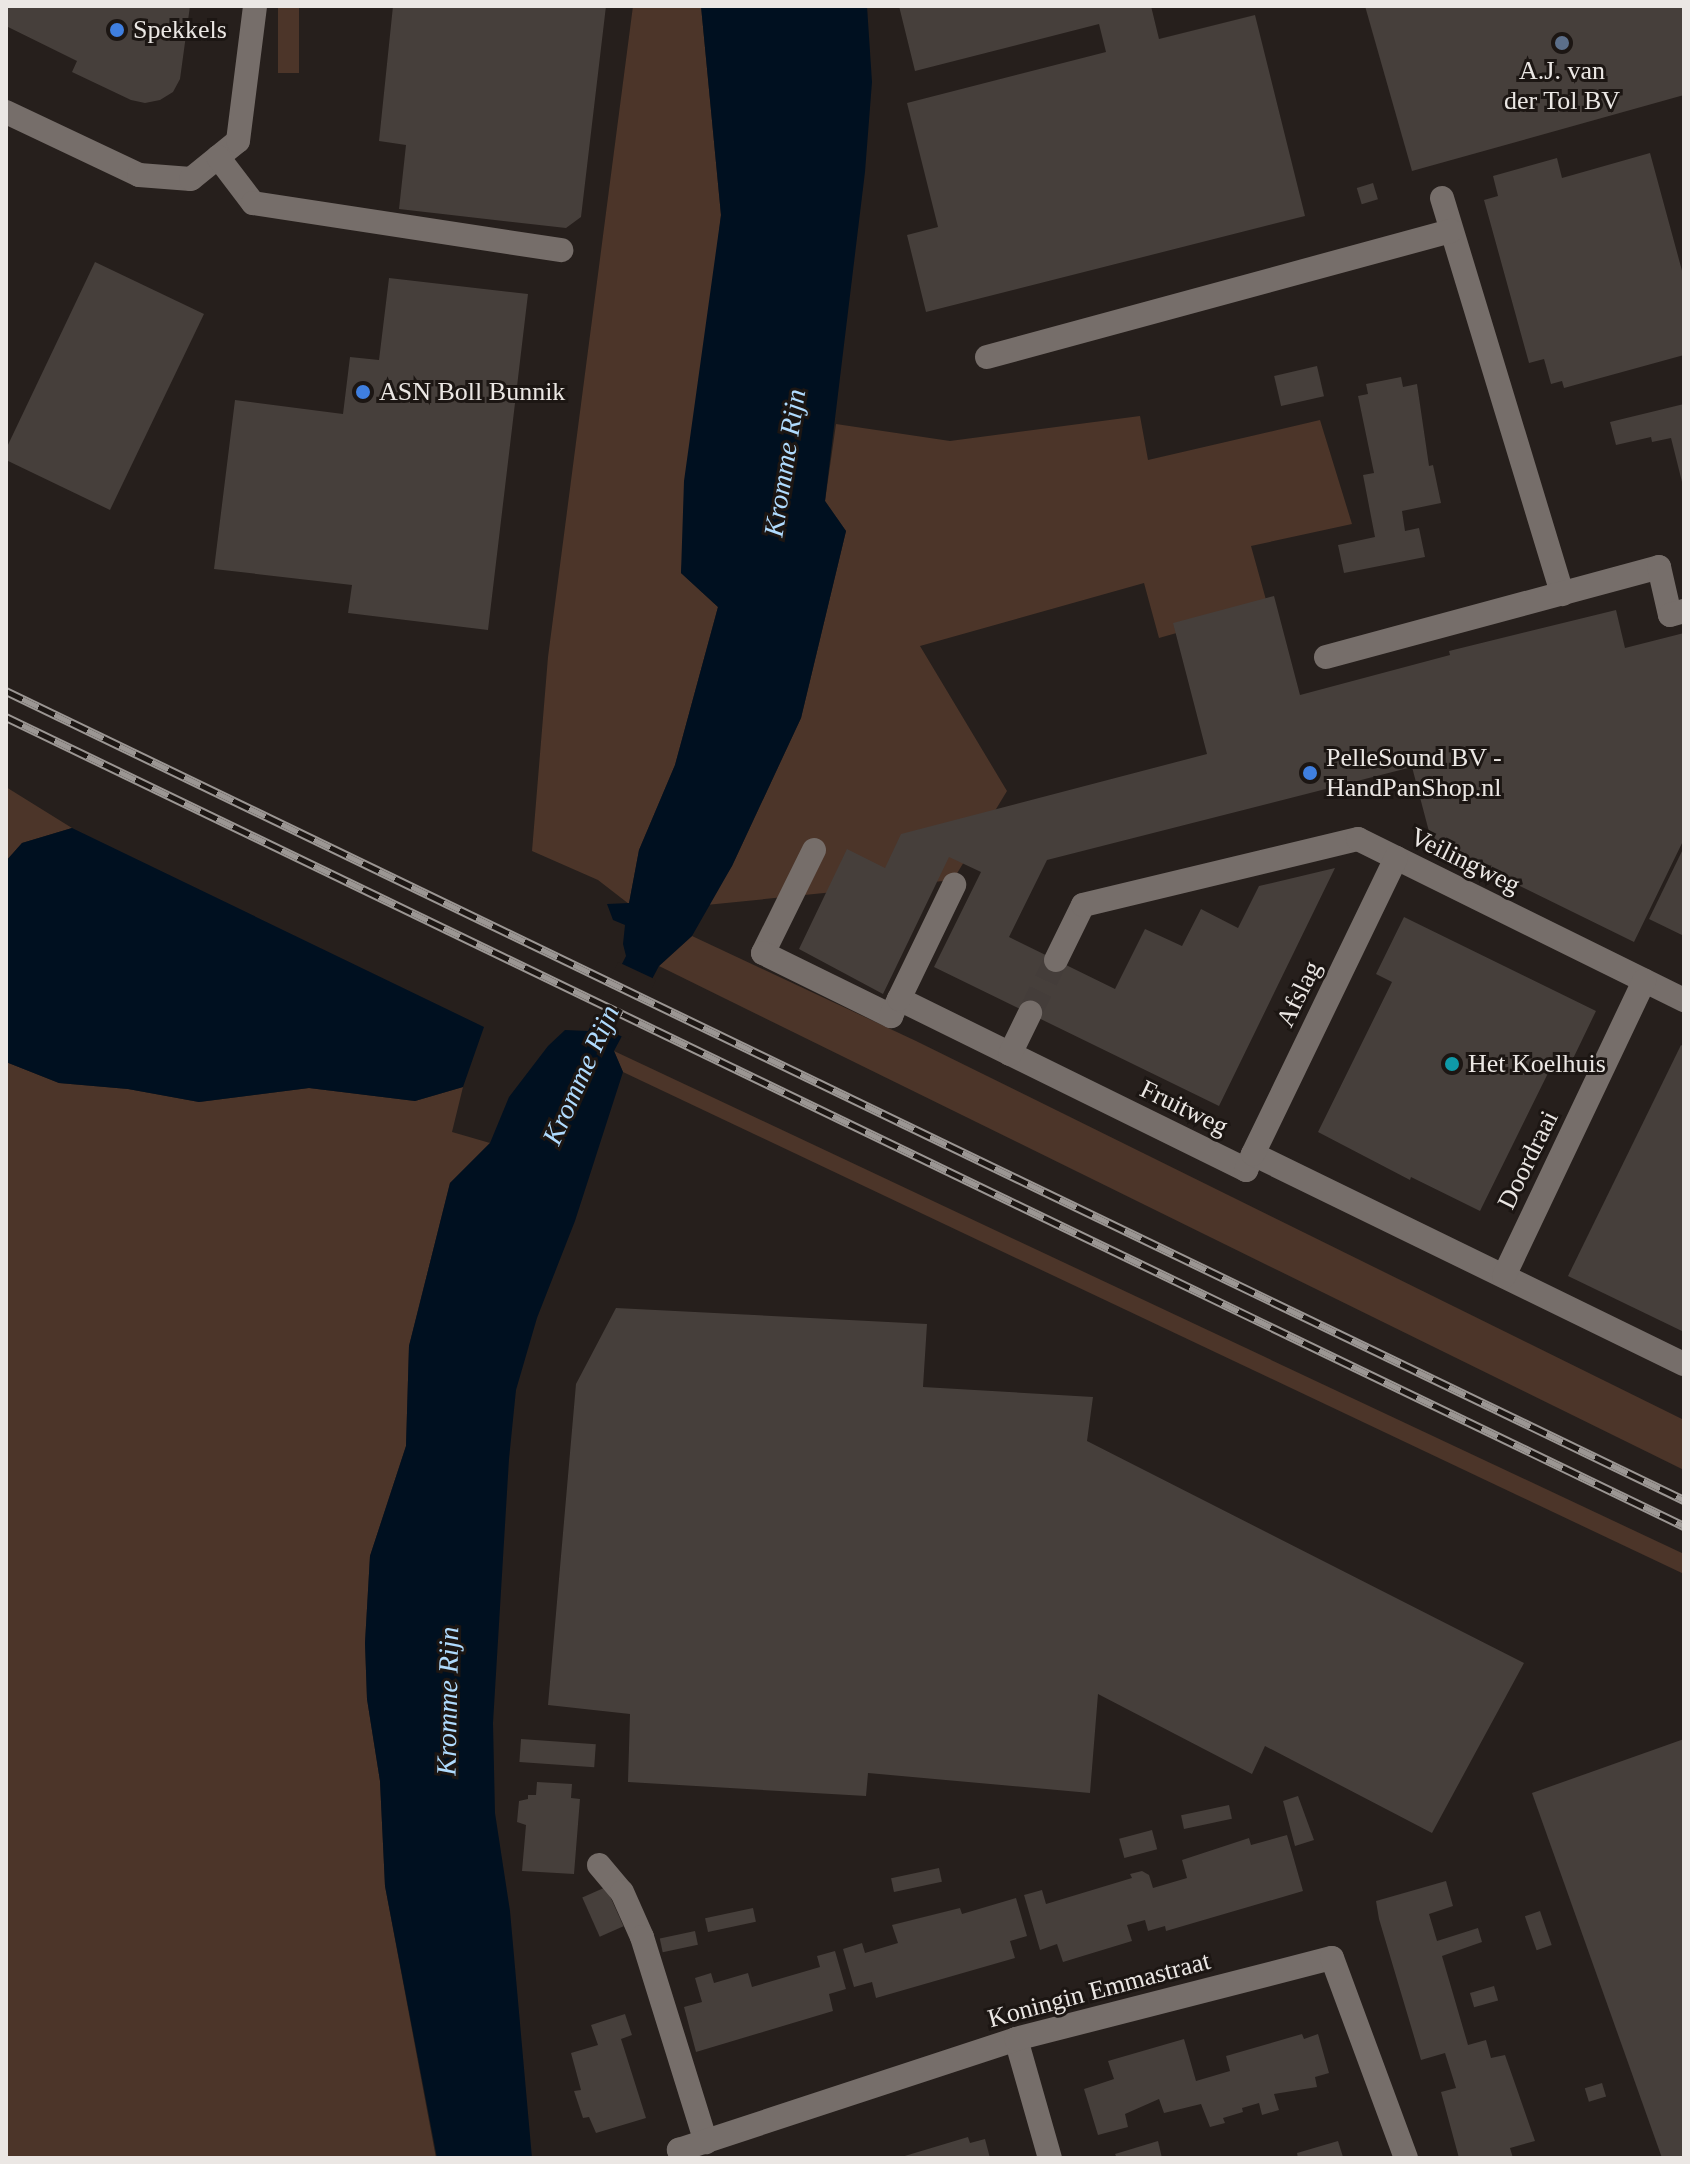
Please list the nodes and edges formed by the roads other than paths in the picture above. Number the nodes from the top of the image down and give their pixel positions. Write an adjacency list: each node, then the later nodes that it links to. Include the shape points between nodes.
1 (255, 6): 3 (street, via 238,141)
2 (6, 112): 3 (street, via 139,175 191,179)
3 (218, 157): 6 (street, via 253,203)
4 (1442, 198): 5 (street)
5 (1451, 231): 7 (street); 8 (street)
6 (561, 250)
7 (987, 357)
8 (1562, 594): 9 (street, via 1659,567 1670,615); 10 (street)
9 (1684, 611)
10 (1326, 657)
11 (814, 850): 16 (street, via 763,953 891,1016)
12 (1396, 858): 14 (street, Veilingweg, via 1358,839 1083,905); 15 (street, Veilingweg); 20 (street, Afslag)
13 (954, 885): 16 (street)
14 (1056, 960)
15 (1644, 981): 17 (street, Veilingweg); 21 (street, Doordraai)
16 (899, 999): 19 (street, Fruitweg)
17 (1684, 1000)
18 (1030, 1013): 19 (street)
19 (1010, 1054): 20 (street, Fruitweg, via 1246,1170)
20 (1253, 1154): 21 (street, Fruitweg)
21 (1504, 1276): 22 (street, Fruitweg)
22 (1684, 1364)
23 (599, 1865): 25 (street, via 622,1892 642,1937)
24 (1016, 2039): 25 (street, Koningin Emmastraat); 27 (street); 28 (street, Koningin Emmastraat, via 1332,1958)
25 (706, 2142): 26 (street, Koningin Emmastraat)
26 (680, 2154)
27 (1050, 2158)
28 (1406, 2158)

